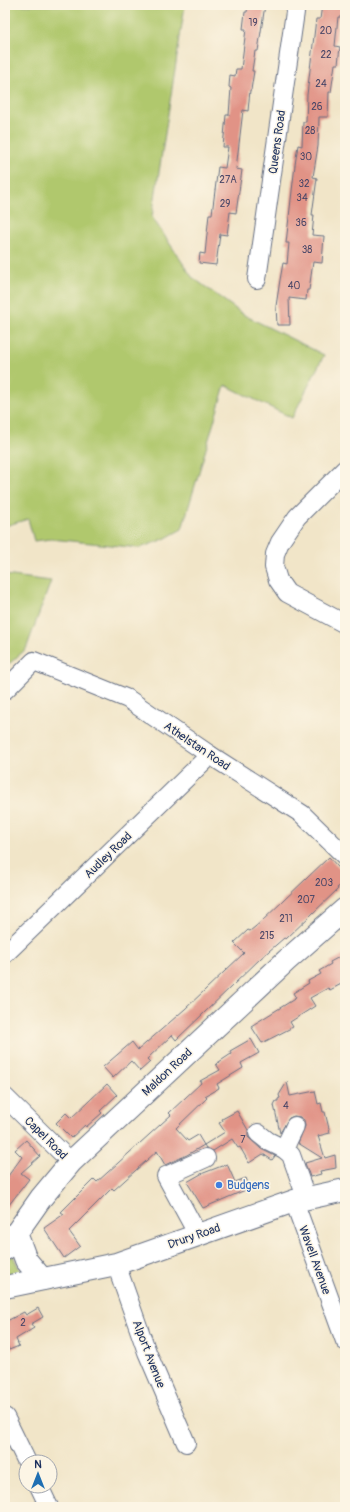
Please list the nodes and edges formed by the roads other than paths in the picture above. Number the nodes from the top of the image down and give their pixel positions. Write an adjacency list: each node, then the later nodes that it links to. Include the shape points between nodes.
1 (296, 5): 2 (street, Queens Road)
2 (257, 280)
3 (345, 468): 4 (street, via 297,517 280,542 274,567 278,580 287,593)
4 (345, 624)
5 (5, 690): 6 (street, Athelstan Road, via 34,661 128,700)
6 (210, 755): 7 (street, Athelstan Road, via 302,814); 9 (street, Audley Road)
7 (345, 856)
8 (345, 909): 15 (main road, Maldon Road)
9 (5, 954)
10 (5, 1096): 15 (street, Capel Road)
11 (295, 1126): 13 (street)
12 (258, 1133): 13 (street)
13 (284, 1149): 17 (street, Wavell Avenue, via 291,1155)
14 (206, 1158): 18 (street, via 166,1176)
15 (71, 1162): 19 (main road, Maldon Road)
16 (345, 1190): 17 (main road, Drury Road)
17 (300, 1199): 18 (main road, Drury Road); 23 (street, Wavell Avenue)
18 (198, 1235): 20 (main road, Drury Road)
19 (10, 1241): 21 (main road)
20 (116, 1264): 21 (main road, Drury Road); 25 (street, Alport Avenue, via 147,1352)
21 (42, 1279): 22 (main road, Drury Road)
22 (5, 1287)
23 (345, 1341)
24 (5, 1417): 26 (street)
25 (186, 1443)
26 (24, 1454)
27 (43, 1494): 28 (street)
28 (49, 1507)

